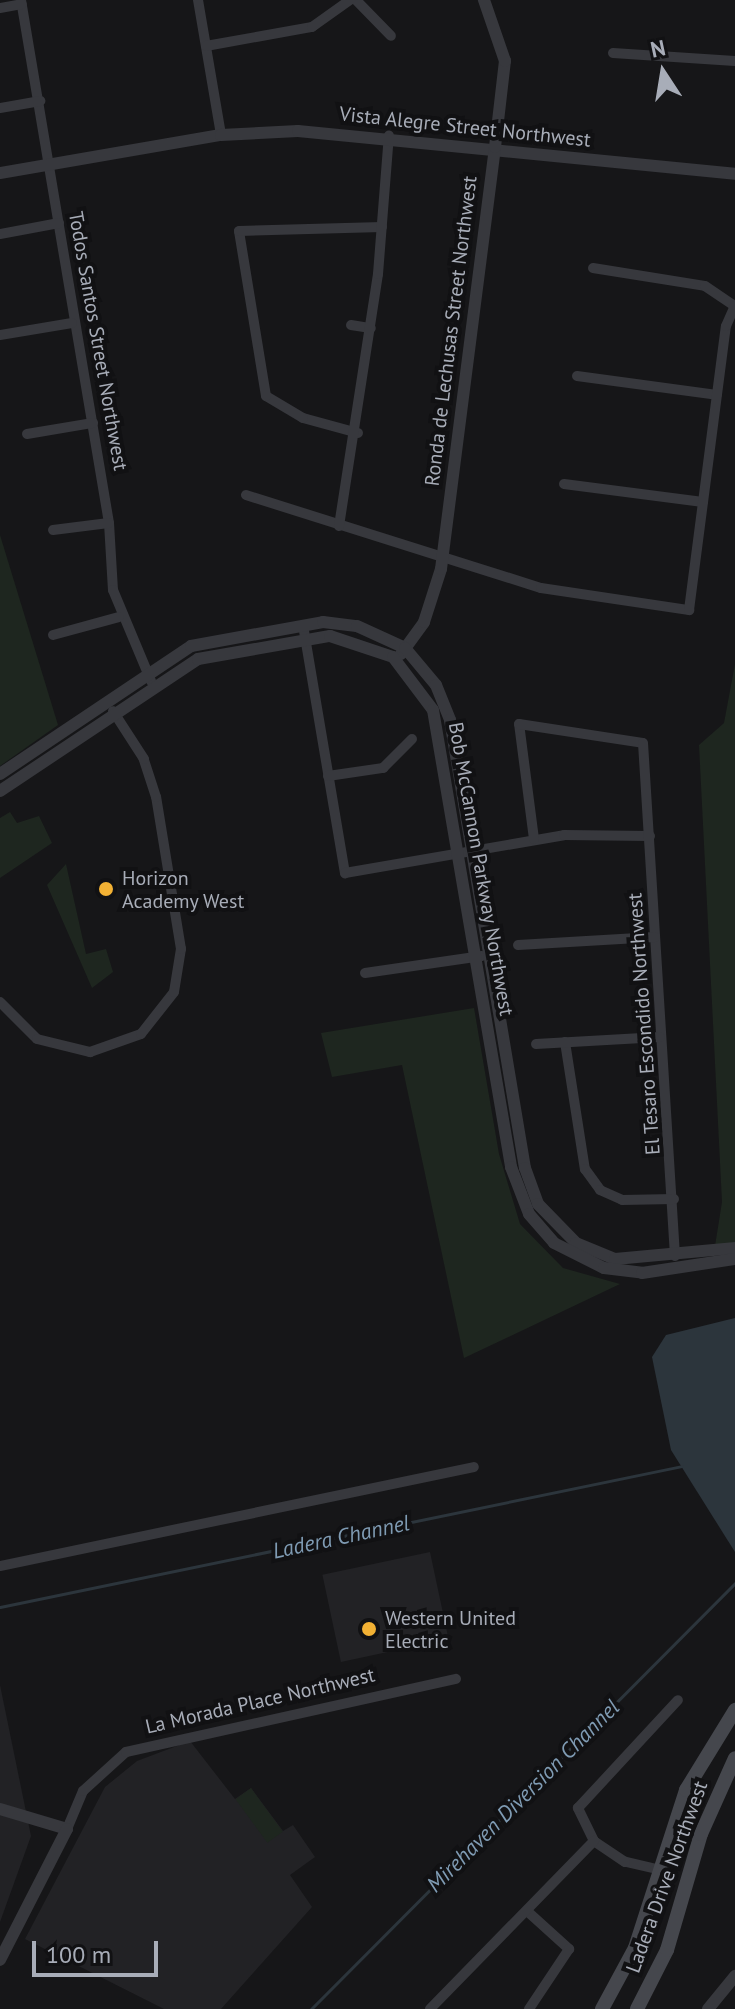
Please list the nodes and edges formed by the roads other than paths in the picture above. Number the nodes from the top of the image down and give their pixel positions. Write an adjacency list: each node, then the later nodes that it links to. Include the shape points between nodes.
1 (198, 0): 7 (street)
2 (353, 0): 6 (street); 7 (street, via 312,27)
3 (484, 0): 14 (street, Ronda de Lechusas Street Northwest, via 505,61)
4 (22, 2): 5 (street); 10 (street, Todos Santos Street Northwest)
5 (0, 8)
6 (391, 36)
7 (206, 46): 12 (street)
8 (613, 53): 9 (street)
9 (735, 61)
10 (40, 101): 11 (street); 15 (street, Todos Santos Street Northwest)
11 (0, 108)
12 (221, 135): 13 (street, Vista Alegre Street Northwest); 15 (street, Vista Alegre Street Northwest)
13 (389, 135): 14 (street, Vista Alegre Street Northwest); 19 (street)
14 (495, 147): 17 (street, Vista Alegre Street Northwest); 38 (street, Ronda de Lechusas Street Northwest)
15 (50, 164): 16 (street, Vista Alegre Street Northwest); 18 (street, Todos Santos Street Northwest)
16 (0, 173)
17 (735, 174)
18 (59, 223): 20 (street); 23 (street, Todos Santos Street Northwest)
19 (382, 227): 25 (street); 30 (street, via 239,231 266,396 303,418)
20 (0, 234)
21 (593, 268): 22 (street, via 705,286)
22 (735, 306): 28 (street)
23 (72, 323): 26 (street); 29 (street, Todos Santos Street Northwest)
24 (351, 325): 25 (street)
25 (371, 328): 30 (street)
26 (0, 335)
27 (577, 376): 28 (street)
28 (717, 395): 34 (street)
29 (93, 423): 31 (street); 35 (street, Todos Santos Street Northwest)
30 (358, 433): 36 (street)
31 (27, 434)
32 (564, 484): 34 (street)
33 (246, 495): 36 (street)
34 (703, 502): 38 (street, via 689,610 541,588)
35 (109, 523): 37 (street); 39 (street, Todos Santos Street Northwest)
36 (339, 526): 38 (street)
37 (53, 530)
38 (442, 560): 43 (street, Ronda de Lechusas Street Northwest, via 429,610)
39 (119, 617): 41 (street); 45 (street, Todos Santos Street Northwest)
40 (303, 625): 42 (street); 43 (street, Bob McCannon Parkway Northwest, via 357,626); 45 (street, Bob McCannon Parkway Northwest, via 191,646)
41 (53, 635)
42 (305, 639): 44 (street, Bob McCannon Parkway Northwest, via 363,641); 45 (street, Bob McCannon Parkway Northwest, via 213,653); 50 (street)
43 (405, 648): 44 (street, Ronda de Lechusas Street Northwest); 54 (street, Bob McCannon Parkway Northwest, via 446,708)
44 (396, 660): 55 (street, Bob McCannon Parkway Northwest, via 433,710)
45 (148, 677): 46 (street, Bob McCannon Parkway Northwest); 47 (street, Bob McCannon Parkway Northwest)
46 (105, 700): 47 (street); 49 (street, Bob McCannon Parkway Northwest)
47 (113, 711): 51 (street, Bob McCannon Parkway Northwest); 61 (street, via 153,785 181,960 157,1019 101,1050 47,1044)
48 (412, 739): 50 (street, via 383,768)
49 (0, 774)
50 (328, 776): 55 (street, via 345,873)
51 (0, 791)
52 (650, 836): 53 (street); 53 (street, El Tesaro Escondido Northwest, via 643,743 519,724); 56 (street, El Tesaro Escondido Northwest)
53 (534, 839): 54 (street)
54 (473, 851): 55 (street); 58 (street, Bob McCannon Parkway Northwest)
55 (459, 853): 59 (street, Bob McCannon Parkway Northwest)
56 (655, 937): 57 (street); 62 (street, El Tesaro Escondido Northwest)
57 (518, 945)
58 (490, 954): 59 (street); 67 (street, Bob McCannon Parkway Northwest, via 525,1168 538,1204 563,1233 594,1252 639,1261)
59 (475, 957): 60 (street); 68 (street, Bob McCannon Parkway Northwest, via 514,1181 540,1230 586,1262 623,1272)
60 (365, 973)
61 (0, 1002)
62 (660, 1037): 63 (street); 65 (street, El Tesaro Escondido Northwest)
63 (565, 1042): 64 (street); 65 (street, via 585,1169 600,1190 622,1200)
64 (536, 1044)
65 (674, 1199): 67 (street, El Tesaro Escondido Northwest)
66 (735, 1248): 67 (street, Bob McCannon Parkway Northwest)
67 (675, 1256)
68 (735, 1259)
69 (474, 1467): 70 (street)
70 (0, 1566)
71 (456, 1679): 76 (street, La Morada Place Northwest, via 126,1752 83,1791)
72 (678, 1700): 77 (street, via 585,1794 577,1819)
73 (735, 1710): 78 (main road, Ladera Drive Northwest, via 686,1790)
74 (735, 1758): 85 (main road, Ladera Drive Northwest, via 701,1834 667,1950)
75 (0, 1809): 76 (street)
76 (67, 1829): 80 (street, La Morada Place Northwest)
77 (594, 1841): 78 (street, via 625,1862); 79 (street)
78 (661, 1870): 84 (main road, Ladera Drive Northwest, via 635,1948)
79 (527, 1911): 82 (street); 83 (street, via 569,1949)
80 (0, 1960)
81 (735, 1976): 86 (street)
82 (430, 2009)
83 (529, 2009)
84 (602, 2009)
85 (637, 2009)
86 (708, 2009)

